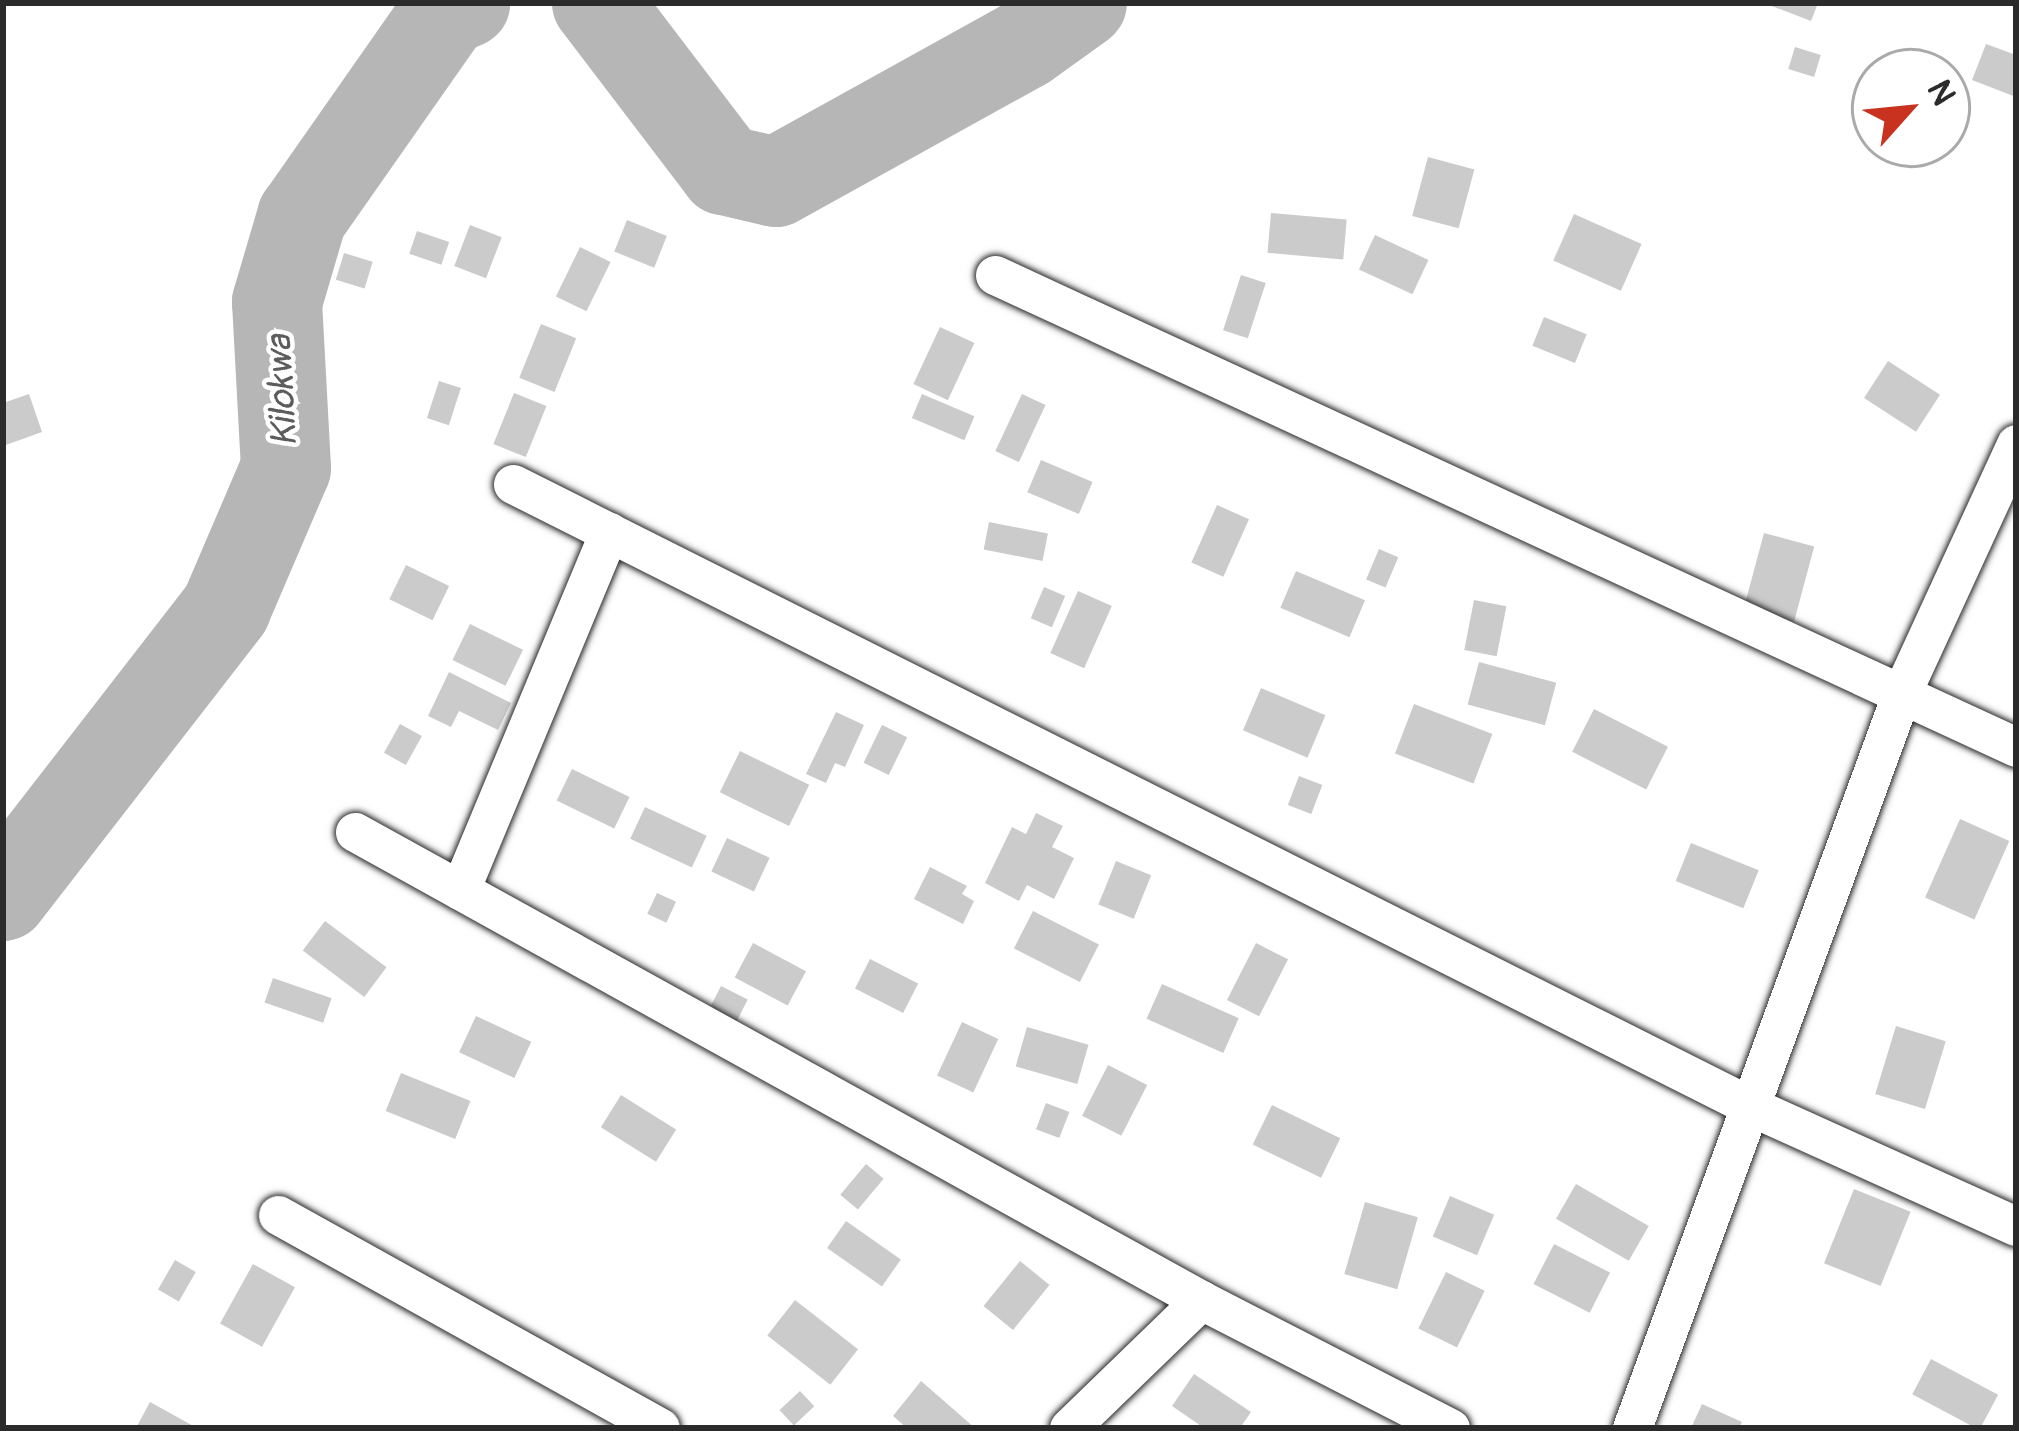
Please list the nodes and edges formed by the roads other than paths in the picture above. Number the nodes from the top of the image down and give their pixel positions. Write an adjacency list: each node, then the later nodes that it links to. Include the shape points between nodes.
1 (995, 275): 5 (street)
2 (2016, 445): 5 (street)
3 (513, 484): 4 (street)
4 (609, 532): 8 (street); 9 (street)
5 (1902, 692): 6 (street); 9 (street)
6 (2016, 747)
7 (355, 832): 8 (street)
8 (460, 890): 12 (street)
9 (1750, 1106): 11 (street); 16 (street)
10 (278, 1215): 13 (street)
11 (2016, 1226)
12 (1201, 1300): 14 (street); 15 (street)
13 (660, 1428)
14 (1069, 1428)
15 (1450, 1428)
16 (1632, 1428)

